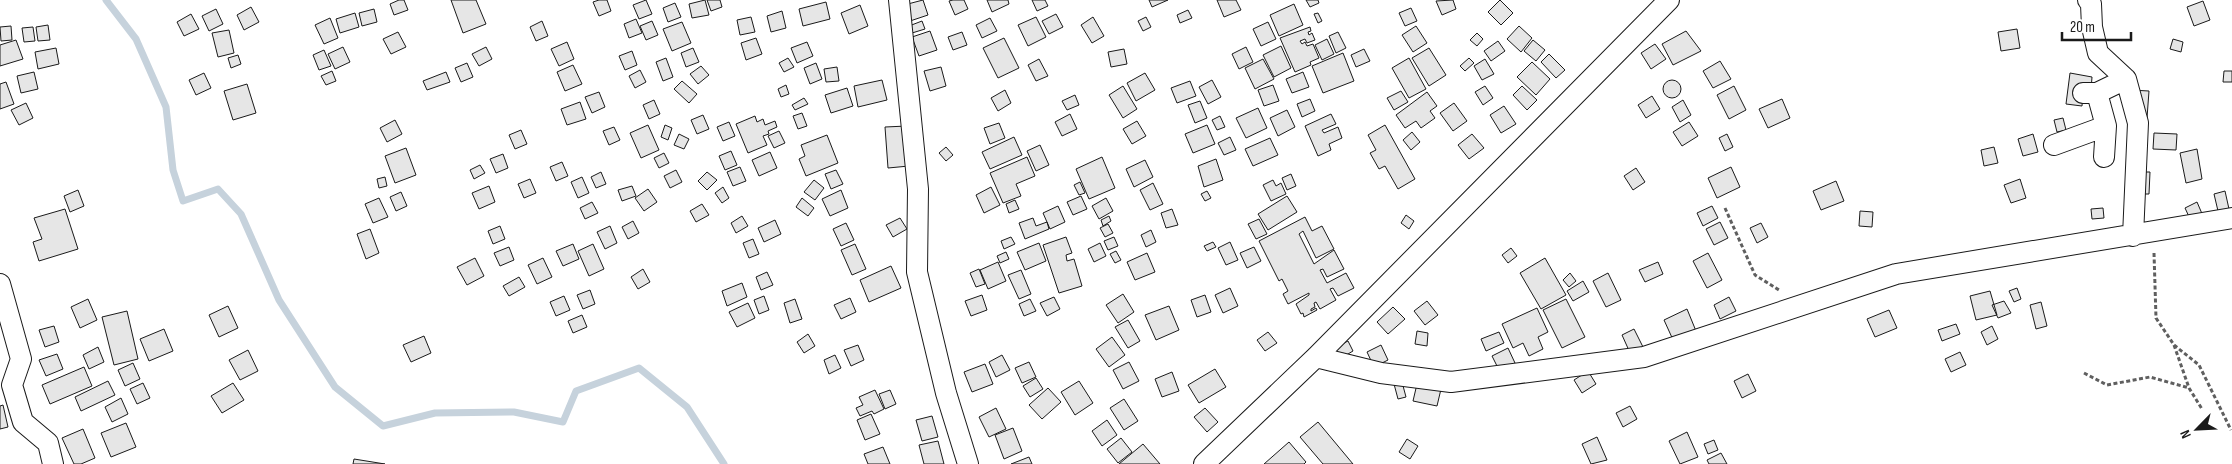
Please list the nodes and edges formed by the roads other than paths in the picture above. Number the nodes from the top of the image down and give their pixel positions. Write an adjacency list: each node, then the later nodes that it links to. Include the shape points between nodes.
1 (899, 0): 13 (street, via 918,189 917,272 946,392)
2 (1669, 0): 11 (street)
3 (2088, 0): 4 (street, via 2098,53)
4 (2126, 80): 5 (street, via 2090,93); 9 (street, via 2138,124)
5 (2106, 126): 6 (street); 7 (street)
6 (2054, 145)
7 (2104, 157)
8 (2232, 218): 9 (street)
9 (2133, 236): 11 (street, via 1896,274 1644,358 1451,382 1382,373)
10 (0, 284): 12 (street, via 21,359 12,385 24,422 48,443)
11 (1316, 357): 14 (street)
12 (53, 464)
13 (968, 464)
14 (1204, 464)

